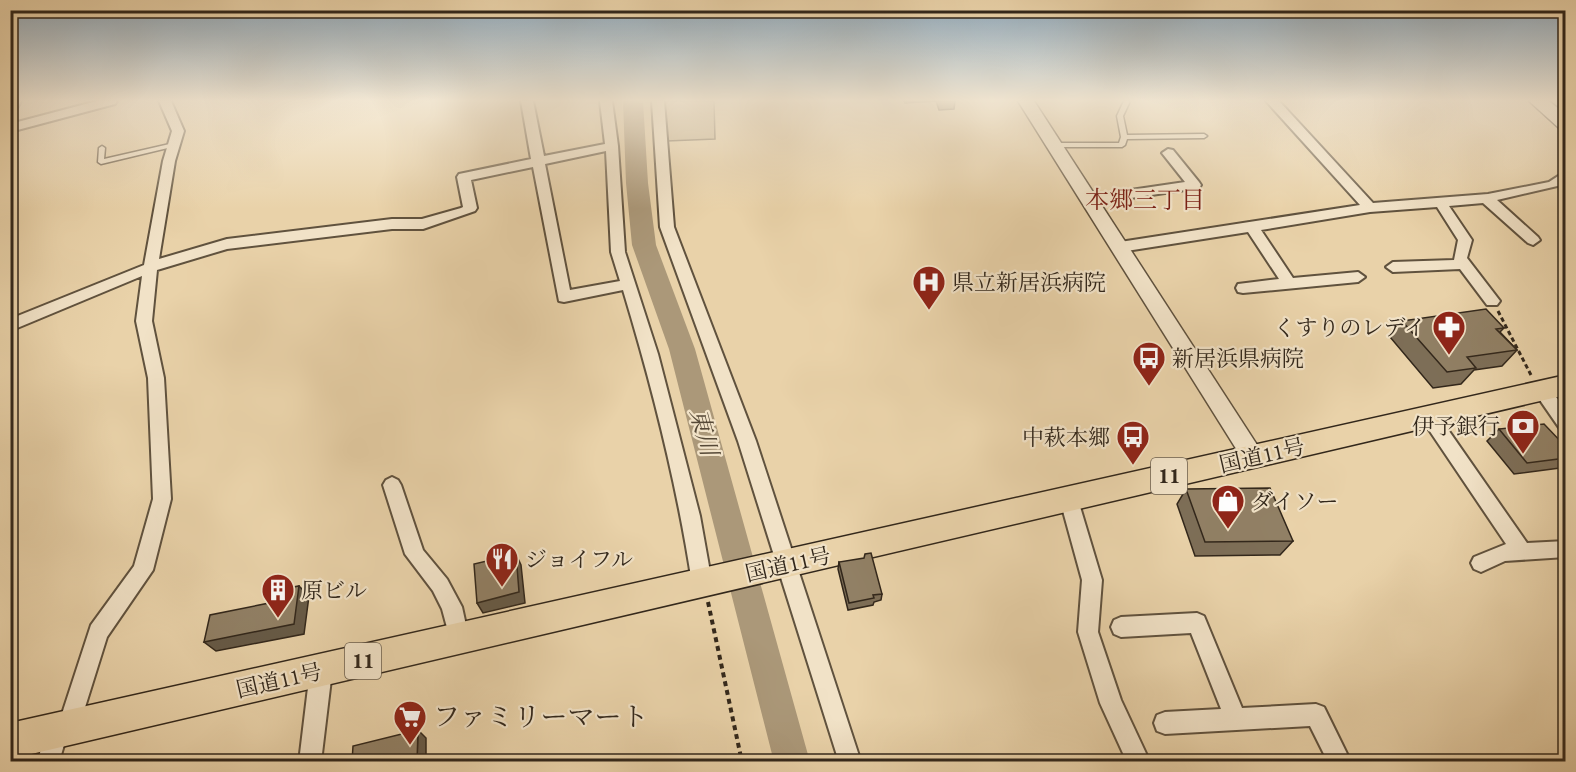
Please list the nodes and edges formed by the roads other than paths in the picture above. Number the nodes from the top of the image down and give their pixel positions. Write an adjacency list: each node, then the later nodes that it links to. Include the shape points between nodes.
1 (176, 137): 8 (street)
2 (534, 137): 13 (street)
3 (611, 137): 10 (street)
4 (661, 137): 40 (street, via 668,227 747,441)
5 (1049, 137): 9 (street)
6 (1124, 137): 9 (lane, via 1122,145)
7 (1305, 137): 18 (street)
8 (174, 145): 11 (lane, via 101,162); 24 (street)
9 (1054, 145): 16 (street)
10 (612, 146): 13 (street); 27 (street, via 618,252)
11 (102, 148)
12 (1168, 153): 16 (street, via 1194,185)
13 (539, 161): 24 (street, via 464,177 470,208 423,224 392,224 227,244); 27 (street, via 564,297)
14 (1562, 184): 15 (street)
15 (1486, 198): 17 (street); 20 (street)
16 (1090, 201): 21 (street)
17 (1441, 203): 18 (street); 22 (street, via 1465,240 1460,258)
18 (1370, 208): 19 (street)
19 (1251, 225): 21 (street); 26 (street)
20 (1533, 240)
21 (1120, 247): 34 (street)
22 (1464, 264): 23 (street); 29 (street)
23 (1393, 267)
24 (152, 268): 30 (street); 47 (street, via 144,321 156,378 162,499 143,570 98,632)
25 (1358, 278): 26 (street)
26 (1289, 283): 28 (street)
27 (628, 284): 41 (street)
28 (1243, 288)
29 (1492, 301)
30 (10, 326)
31 (1550, 388): 32 (highway, 国道11号 / 11); 33 (street)
32 (1429, 416): 34 (highway, 国道11号 / 11); 38 (street)
33 (1566, 424)
34 (1253, 457): 36 (highway, 国道11号 / 11)
35 (392, 485): 43 (street, via 415,554 452,607)
36 (1069, 500): 40 (highway, 国道11号 / 11); 51 (street, via 1092,580 1088,632 1111,704)
37 (1566, 549): 38 (street)
38 (1522, 552): 39 (street, via 1504,553)
39 (1481, 562)
40 (778, 566): 41 (highway, 国道11号 / 11); 50 (street)
41 (709, 582): 43 (highway, 国道11号 / 11)
42 (1121, 627): 45 (street, via 1197,623)
43 (459, 639): 44 (highway, 国道11号 / 11)
44 (321, 671): 47 (highway, 国道11号 / 11); 49 (street)
45 (1234, 717): 46 (street); 52 (street, via 1316,715)
46 (1164, 723)
47 (58, 740): 48 (highway, 国道11号 / 11)
48 (10, 741)
49 (310, 762)
50 (850, 762)
51 (1139, 762)
52 (1340, 762)

